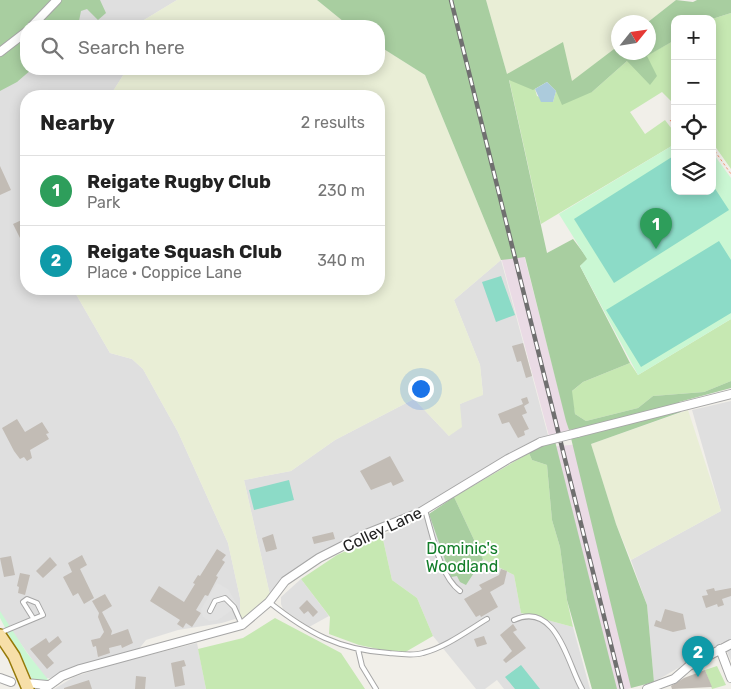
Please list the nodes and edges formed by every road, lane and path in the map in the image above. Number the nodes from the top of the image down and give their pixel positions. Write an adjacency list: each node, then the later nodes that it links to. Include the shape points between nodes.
1 (58, 0): 2 (street)
2 (38, 20)
3 (20, 39): 4 (street)
4 (0, 52)
5 (714, 150): 6 (path)
6 (731, 174)
7 (731, 394): 8 (street, Colley Lane, bridge, via 541,442)
8 (424, 510): 9 (lane, via 444,570 453,586); 10 (street, Colley Lane, via 319,558 285,581)
9 (460, 591)
10 (269, 602): 15 (street, Colley Lane); 18 (lane, via 321,638)
11 (210, 611): 15 (lane, via 215,602 224,598 234,607)
12 (33, 618): 12 (lane, via 23,602 27,599 34,600 42,610 43,615); 16 (lane)
13 (487, 619): 18 (lane, via 444,645 422,654)
14 (514, 620): 26 (lane, via 526,617 539,619 549,626 563,644)
15 (242, 625): 24 (street, Colley Lane, via 80,669)
16 (0, 634): 23 (main road)
17 (731, 644): 19 (street)
18 (358, 649): 25 (lane, via 362,666)
19 (720, 650): 21 (street); 27 (street, via 689,666 674,679)
20 (0, 678): 22 (street)
21 (731, 678)
22 (11, 682)
23 (27, 686): 24 (street, Colley Lane)
24 (45, 687)
25 (376, 689)
26 (582, 689)
27 (647, 689)

